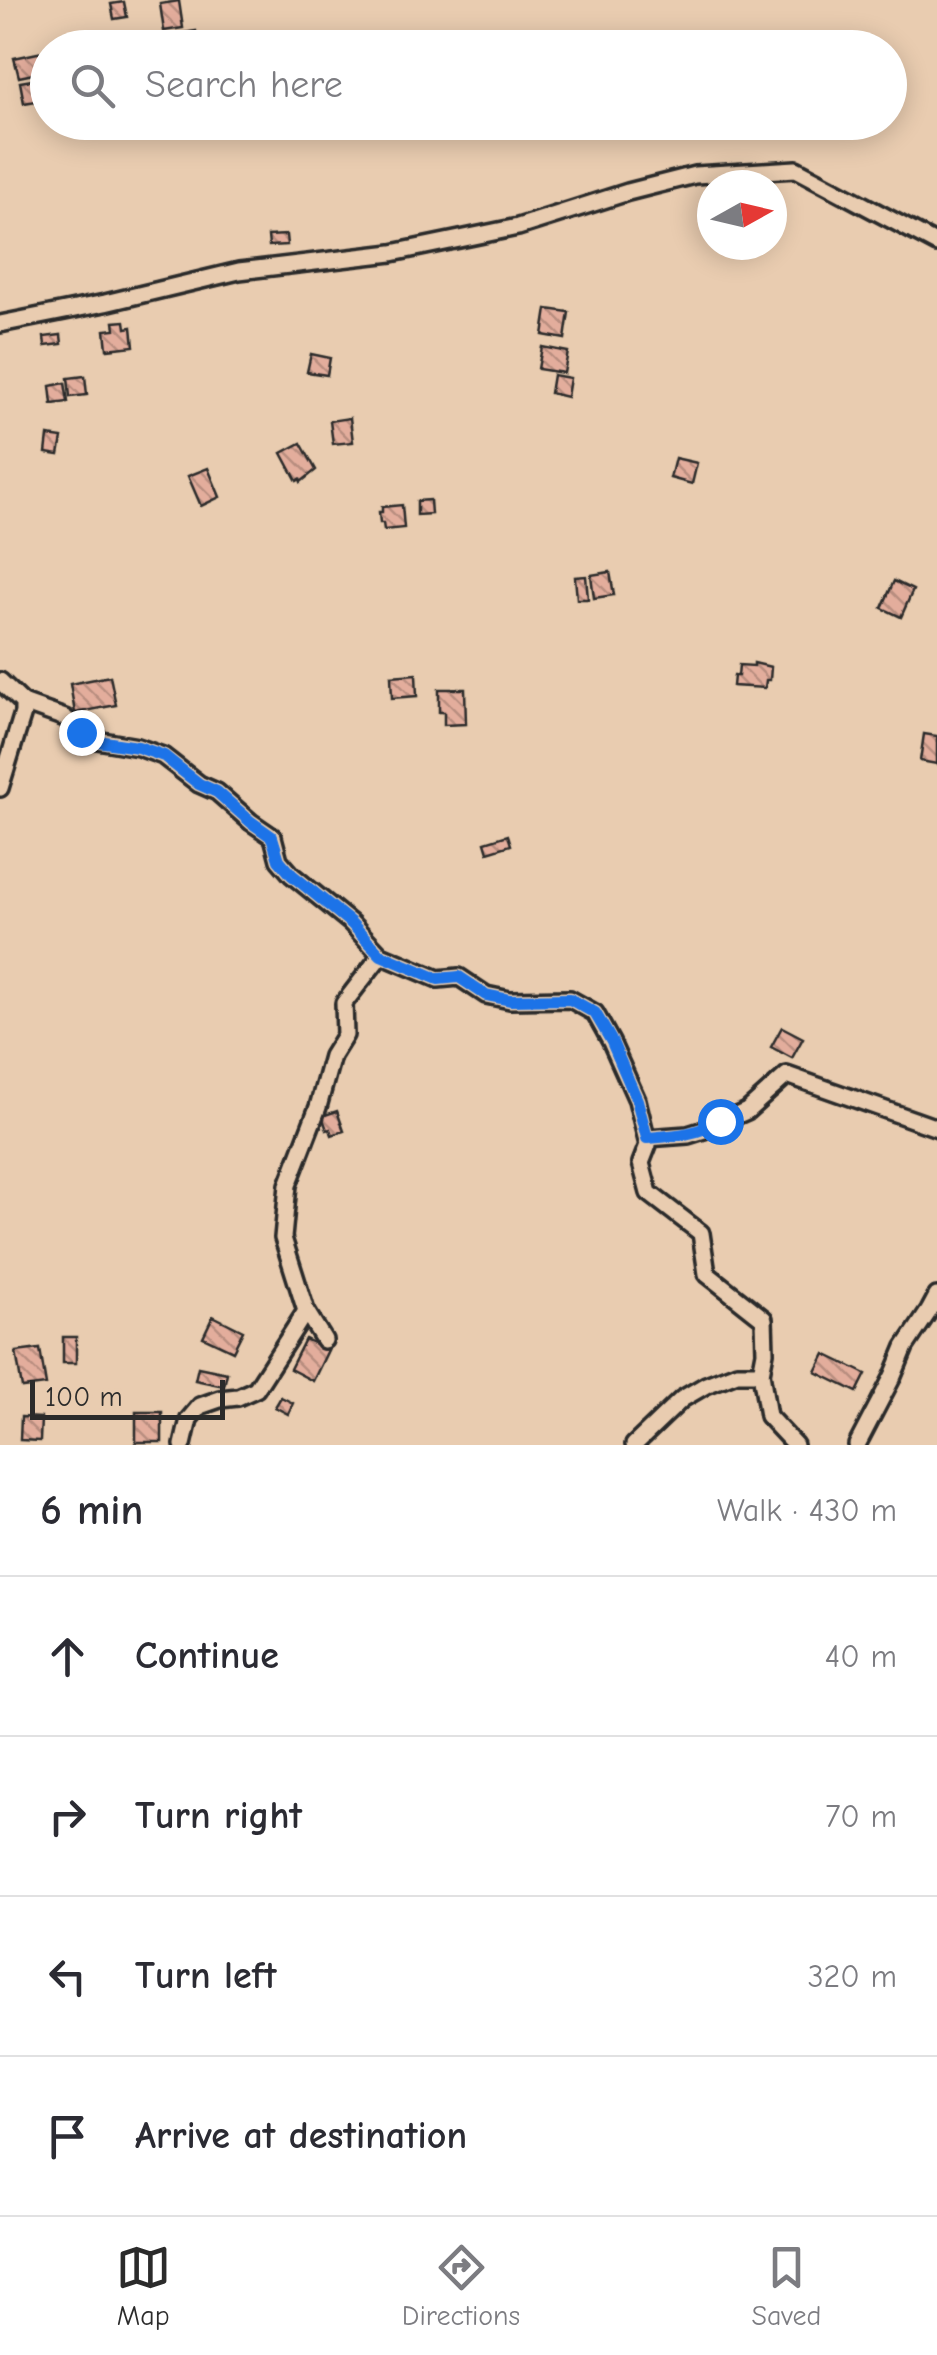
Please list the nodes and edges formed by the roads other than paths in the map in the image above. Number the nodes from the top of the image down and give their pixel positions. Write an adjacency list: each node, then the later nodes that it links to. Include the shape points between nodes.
1 (937, 244): 2 (street, via 796,169 695,175 518,226 392,253 239,271)
2 (0, 324)
3 (0, 681): 4 (street)
4 (23, 703): 5 (street); 6 (street, via 65,718 91,740 164,756 217,792 272,837 292,875)
5 (0, 788)
6 (381, 955): 8 (street, via 438,979 459,977 486,995 570,999 595,1013 637,1100); 10 (street, via 344,1003 345,1035 288,1185 283,1238)
7 (937, 1128): 8 (street, via 787,1075 747,1111 688,1135)
8 (647, 1138): 12 (street, via 642,1163 649,1193 700,1232 707,1274 764,1319)
9 (937, 1296): 16 (street)
10 (306, 1311): 11 (street); 13 (street, via 256,1388 200,1406 189,1419)
11 (324, 1340)
12 (761, 1373): 14 (street, via 737,1373 682,1399); 15 (street, via 768,1416)
13 (184, 1445)
14 (634, 1445)
15 (795, 1445)
16 (857, 1445)

